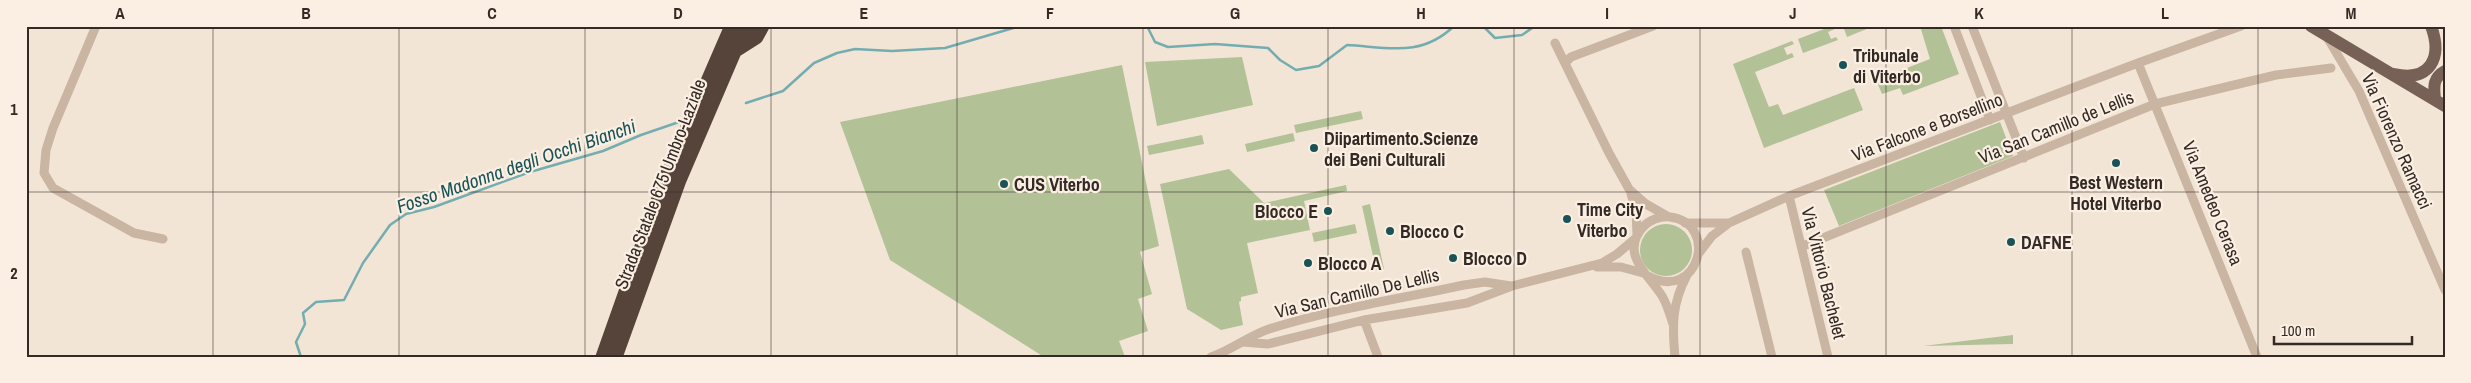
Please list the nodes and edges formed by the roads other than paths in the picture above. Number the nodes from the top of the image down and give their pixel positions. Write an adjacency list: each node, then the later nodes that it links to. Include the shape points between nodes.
1 (96, 26): 35 (street, via 46,150 44,172 53,188 134,234)
2 (732, 26): 47 (highway, Strada Statale 675 Umbro-Laziale, via 667,176)
3 (745, 26): 16 (highway, Strada Statale 675 Umbro-Laziale)
4 (762, 26): 16 (highway, via 756,38)
5 (1653, 26): 17 (street, via 1571,57)
6 (1954, 26): 23 (street)
7 (1972, 26): 22 (street)
8 (2222, 26): 13 (street)
9 (2241, 26): 13 (street, Via Falcone e Borsellino)
10 (2311, 26): 12 (main road)
11 (2433, 26): 14 (main road); 21 (main road, via 2436,54 2428,68 2409,77)
12 (2325, 35): 21 (main road); 43 (street, Via Fiorenzo Ramacci, via 2359,91)
13 (2212, 36): 18 (street, Via Falcone e Borsellino)
14 (2445, 41)
15 (1555, 43): 17 (street)
16 (734, 51): 48 (highway, Strada Statale 675 Umbro-Laziale, via 679,180)
17 (1566, 62): 29 (street)
18 (2138, 63): 25 (street, Via Amedeo Cerasa); 26 (street, Via Falcone e Borsellino)
19 (2331, 68): 25 (street, Via San Camillo de Lellis, via 2276,75)
20 (2445, 71): 24 (main road, via 2434,83)
21 (2386, 72): 24 (main road)
22 (1991, 76): 23 (street); 26 (street)
23 (1975, 82): 27 (street)
24 (2440, 103)
25 (2155, 104): 28 (street, Via San Camillo de Lellis); 54 (street, Via Amedeo Cerasa)
26 (2006, 114): 27 (street, Via Falcone e Borsellino); 28 (street)
27 (1990, 120): 30 (street, Via Falcone e Borsellino)
28 (2024, 158): 36 (street, Via San Camillo de Lellis)
29 (1629, 189): 31 (street, via 1646,204); 34 (street, via 1636,210)
30 (1789, 196): 33 (street, Via Falcone e Borsellino); 36 (street, Via Vittorio Bachelet)
31 (1669, 217): 32 (street); 34 (street, via 1647,222)
32 (1685, 223): 33 (street, Via Falcone e Borsellino); 38 (street, via 1696,236)
33 (1729, 223): 38 (street, Via Falcone e Borsellino, via 1712,236)
34 (1636, 237): 39 (street, Via San Camillo De Lellis, via 1617,254); 40 (street, via 1634,255)
35 (163, 239)
36 (1803, 246): 53 (street, Via Vittorio Bachelet)
37 (1746, 252): 52 (street)
38 (1699, 253): 41 (street)
39 (1585, 268): 40 (street, Via San Camillo De Lellis, via 1612,266); 42 (street, Via San Camillo De Lellis)
40 (1645, 275): 41 (street, via 1663,282 1672,282); 45 (street, via 1663,298)
41 (1687, 275): 45 (street, via 1676,296)
42 (1512, 286): 44 (street, Via San Camillo De Lellis, via 1467,303); 46 (street, Via San Camillo De Lellis, via 1485,282 1464,285 1268,330)
43 (2445, 290)
44 (1364, 320): 46 (street, Via San Camillo De Lellis, via 1268,344); 50 (street)
45 (1673, 324): 51 (street)
46 (1242, 342): 49 (street, Via San Camillo De Lellis)
47 (603, 357)
48 (615, 357)
49 (1211, 357)
50 (1378, 357)
51 (1675, 357)
52 (1772, 357)
53 (1828, 357)
54 (2257, 357)

